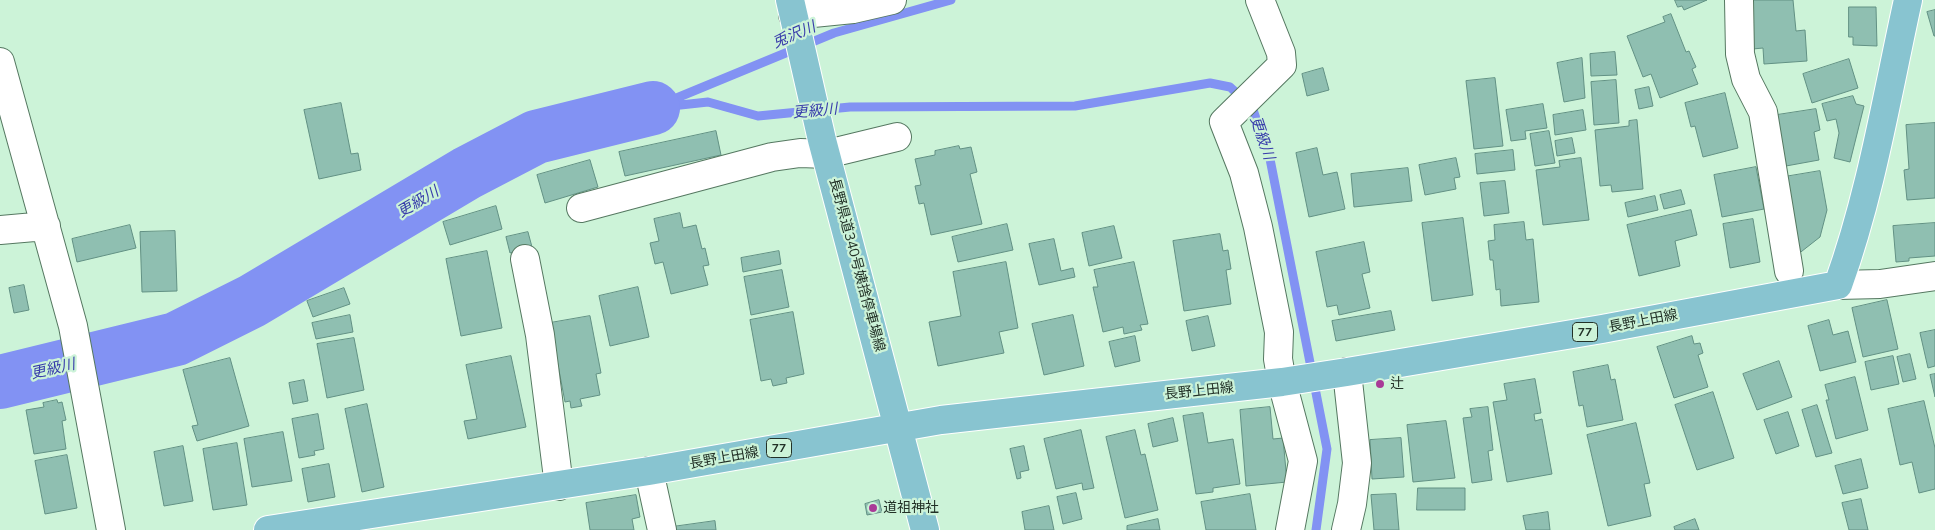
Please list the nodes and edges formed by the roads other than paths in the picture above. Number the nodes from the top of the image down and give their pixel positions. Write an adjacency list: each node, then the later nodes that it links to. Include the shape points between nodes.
1 (892, 0): 5 (street, via 853,9)
2 (1260, 0): 17 (street, via 1281,53 1282,65 1224,122 1244,173 1258,227 1279,332 1278,358)
3 (1739, 0): 13 (street, via 1740,54 1746,79 1763,112)
4 (1908, 0): 15 (main road, via 1848,258)
5 (793, 14): 8 (main road, 長野県道340号姨捨停車場線)
6 (0, 62): 10 (street)
7 (897, 137): 8 (street)
8 (825, 147): 9 (street, via 772,157); 18 (main road, 長野県道340号姨捨停車場線)
9 (580, 208)
10 (46, 226): 11 (street); 22 (street, via 87,392)
11 (0, 230)
12 (525, 259): 20 (street, via 540,335)
13 (1789, 271)
14 (1935, 276): 15 (street, via 1880,284)
15 (1838, 285): 16 (main road, 長野上田線 / 77)
16 (1339, 373): 17 (main road, 長野上田線 / 77); 27 (street, via 1357,463)
17 (1287, 381): 18 (main road, 長野上田線 / 77); 26 (street, via 1304,461)
18 (898, 427): 19 (main road, 長野上田線 / 77); 25 (main road, 長野県道340号姨捨停車場線)
19 (648, 472): 20 (main road, 長野上田線 / 77); 24 (street)
20 (559, 486): 21 (main road, 長野上田線 / 77)
21 (352, 524): 23 (main road, 長野上田線 / 77)
22 (111, 530)
23 (268, 530)
24 (662, 530)
25 (925, 530)
26 (1290, 530)
27 (1346, 530)

